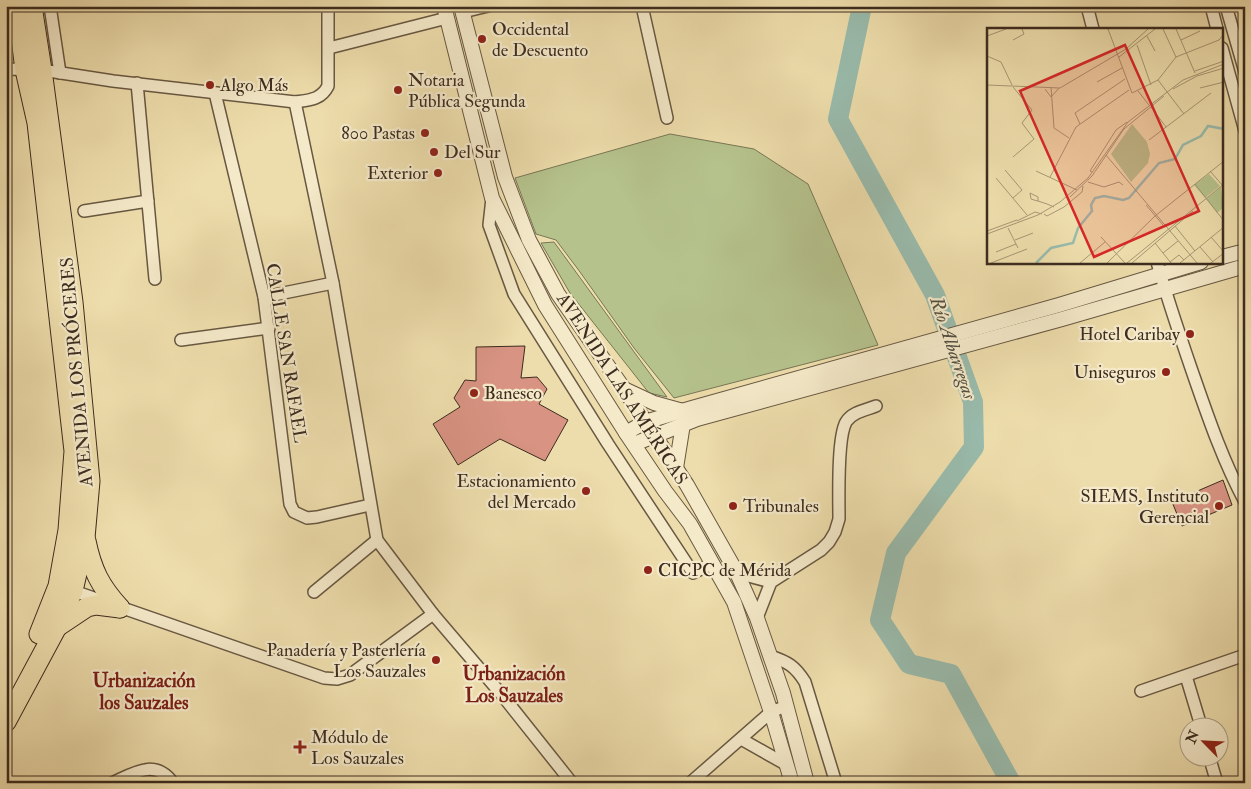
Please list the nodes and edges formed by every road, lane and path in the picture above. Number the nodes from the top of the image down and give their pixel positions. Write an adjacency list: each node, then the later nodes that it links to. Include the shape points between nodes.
1 (17, 6): 19 (highway, AVENIDA LOS PRÓCERES)
2 (32, 6): 19 (highway, AVENIDA LOS PRÓCERES)
3 (50, 6): 19 (street)
4 (328, 6): 16 (street)
5 (488, 6): 10 (street)
6 (642, 6): 24 (street)
7 (1087, 6): 12 (street)
8 (1211, 6): 13 (street)
9 (1226, 6): 14 (street)
10 (462, 9): 42 (street, AVENIDA LAS AMÉRICAS, via 505,178 529,240 558,294)
11 (445, 12): 16 (street); 26 (street, AVENIDA LAS AMÉRICAS)
12 (1093, 28)
13 (1217, 28)
14 (1234, 34): 15 (street); 20 (street)
15 (1224, 37)
16 (329, 48): 23 (street, via 325,93 315,99)
17 (1224, 55): 25 (street)
18 (6, 69): 19 (street)
19 (42, 71): 21 (street); 53 (highway, AVENIDA LOS PRÓCERES, via 73,302 90,481); 58 (highway, AVENIDA LOS PRÓCERES, via 36,123 74,451)
20 (1245, 72)
21 (137, 84): 22 (street); 27 (street)
22 (215, 93): 23 (street); 37 (street, CALLE SAN RAFAEL)
23 (295, 102): 35 (street)
24 (668, 118)
25 (1244, 127)
26 (492, 198): 38 (street, AVENIDA LAS AMÉRICAS); 39 (street, via 489,225 514,294)
27 (148, 201): 28 (street); 34 (street)
28 (84, 211)
29 (1245, 251): 30 (street)
30 (1224, 256)
31 (1187, 264): 33 (street)
32 (1245, 266): 36 (street)
33 (1158, 268): 36 (street); 44 (street, via 1059,304)
34 (155, 279)
35 (333, 284): 37 (street); 51 (street)
36 (1164, 289): 44 (street, via 1062,319); 50 (street, via 1216,440)
37 (264, 297): 40 (street, CALLE SAN RAFAEL)
38 (543, 300): 39 (street); 47 (street, AVENIDA LAS AMÉRICAS)
39 (524, 310): 52 (street)
40 (269, 328): 41 (street); 51 (street, CALLE SAN RAFAEL, via 290,504 294,512 307,518)
41 (181, 340)
42 (624, 389): 44 (street); 45 (street, AVENIDA LAS AMÉRICAS)
43 (876, 406): 57 (street, via 855,414 846,422 841,439 839,519 835,532 821,550)
44 (689, 416): 45 (street); 46 (street); 48 (street)
45 (645, 422): 46 (street, AVENIDA LAS AMÉRICAS); 47 (street)
46 (655, 435): 47 (street); 48 (street, AVENIDA LAS AMÉRICAS)
47 (630, 439): 49 (street, AVENIDA LAS AMÉRICAS)
48 (676, 468): 56 (street, AVENIDA LAS AMÉRICAS)
49 (669, 497): 52 (street); 55 (street, AVENIDA LAS AMÉRICAS, via 690,524)
50 (1245, 502)
51 (370, 505): 54 (street)
52 (652, 509): 55 (street, via 693,573)
53 (85, 538): 58 (highway, AVENIDA LOS PRÓCERES); 60 (highway, via 96,576)
54 (377, 540): 59 (street); 61 (street)
55 (711, 564): 70 (street, AVENIDA LAS AMÉRICAS, via 734,602)
56 (737, 573): 57 (street); 62 (street, AVENIDA LAS AMÉRICAS)
57 (771, 582): 62 (street)
58 (65, 588): 60 (street); 63 (highway, AVENIDA LOS PRÓCERES); 68 (highway, AVENIDA LOS PRÓCERES)
59 (314, 592)
60 (120, 608): 61 (street, via 324,678 337,679 350,675); 63 (highway, via 87,607)
61 (433, 614): 78 (street)
62 (757, 618): 65 (street, AVENIDA LAS AMÉRICAS)
63 (57, 627): 72 (highway, AVENIDA LOS PRÓCERES)
64 (1245, 655): 66 (street)
65 (770, 656): 69 (street, AVENIDA LAS AMÉRICAS); 82 (street, via 798,670 805,682)
66 (1186, 676): 67 (street); 71 (street)
67 (1141, 691)
68 (6, 698)
69 (786, 706): 70 (street); 81 (street, AVENIDA LAS AMÉRICAS)
70 (771, 712): 73 (street); 74 (street, AVENIDA LAS AMÉRICAS)
71 (1198, 716)
72 (6, 722)
73 (741, 739): 74 (street); 79 (street)
74 (787, 765): 80 (street, AVENIDA LAS AMÉRICAS)
75 (1213, 766): 83 (street)
76 (112, 783): 77 (street, via 147,768 163,772)
77 (173, 783)
78 (572, 783)
79 (690, 783)
80 (792, 783)
81 (807, 783)
82 (836, 783)
83 (1217, 783)

